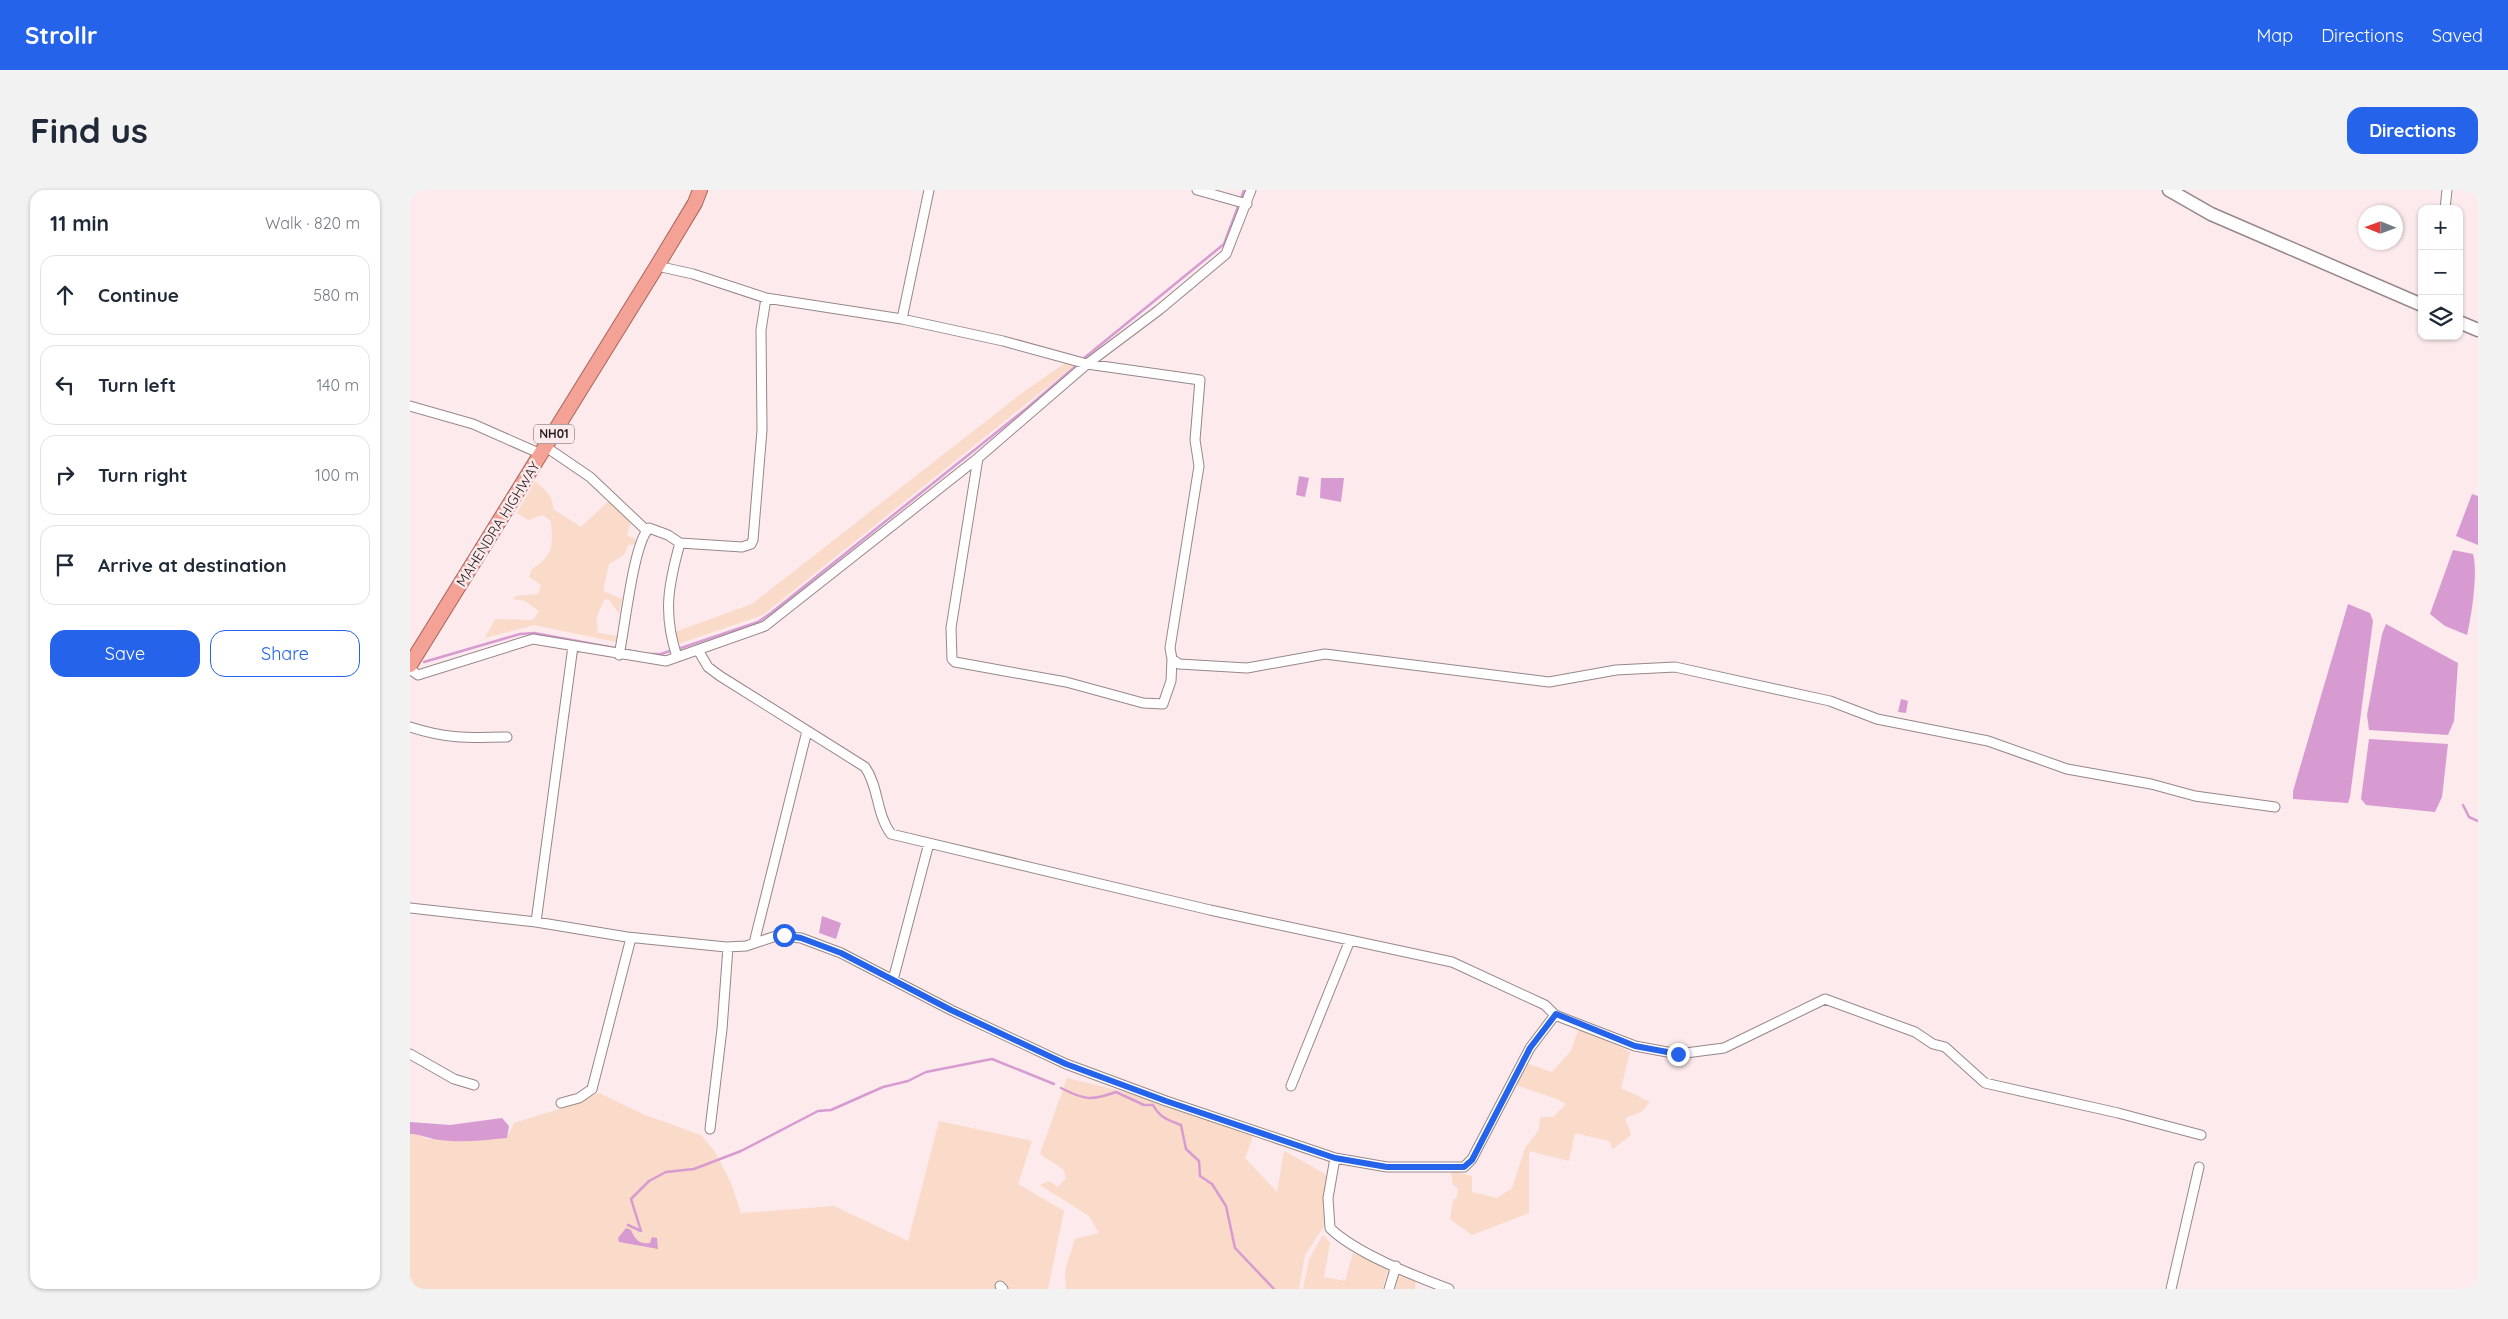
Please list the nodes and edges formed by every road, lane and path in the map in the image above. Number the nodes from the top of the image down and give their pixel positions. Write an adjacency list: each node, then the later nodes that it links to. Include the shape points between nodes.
1 (708, 190): 7 (highway, MAHENDRA HIGHWAY / NH01)
2 (929, 190): 13 (street)
3 (1197, 190): 8 (street)
4 (1251, 190): 8 (street)
5 (2169, 190): 12 (main road, via 2211,214)
6 (2448, 190): 9 (street)
7 (698, 196): 10 (highway, MAHENDRA HIGHWAY / NH01)
8 (1246, 204): 16 (street, via 1226,254 1160,310)
9 (2446, 205)
10 (657, 266): 11 (street); 18 (highway, MAHENDRA HIGHWAY / NH01)
11 (766, 298): 13 (street); 21 (street, via 761,330 762,430 753,540 742,547)
12 (2418, 303)
13 (902, 319): 16 (street)
14 (2463, 324): 15 (main road)
15 (2478, 330)
16 (1087, 364): 19 (street); 27 (street, via 1200,380 1195,440 1198,466 1170,648)
17 (410, 406): 18 (street, via 473,424)
18 (544, 450): 20 (street, via 590,477); 25 (highway, MAHENDRA HIGHWAY / NH01)
19 (978, 458): 23 (street, via 777,618 765,626); 27 (street, via 950,628 952,659 1066,682 1143,703 1163,704 1171,681)
20 (646, 530): 21 (street, via 657,530); 24 (street, via 635,564)
21 (680, 543): 26 (street, via 668,592 669,629)
22 (573, 646): 24 (street); 28 (street, via 533,639 418,675); 35 (street)
23 (698, 650): 26 (street); 30 (street, via 708,667)
24 (619, 655): 26 (street, via 658,661)
25 (412, 657)
26 (677, 657)
27 (1172, 659): 32 (street, via 1179,664 1247,668 1324,654 1549,682 1616,670 1675,667 1830,701 1877,719 1988,741 2067,769 2151,784 2195,796)
28 (410, 669)
29 (410, 727): 31 (street, via 459,739)
30 (807, 730): 33 (street, via 865,767 871,775 885,826 891,834); 38 (street)
31 (507, 737)
32 (2275, 807)
33 (929, 843): 37 (street); 40 (street)
34 (410, 908): 35 (street)
35 (536, 922): 36 (street)
36 (631, 938): 39 (street); 45 (street, via 592,1089 579,1098)
37 (1350, 940): 41 (street, via 1452,962 1545,1005); 44 (street)
38 (754, 943): 39 (street); 40 (street, via 776,936 801,938 841,953)
39 (728, 947): 46 (street)
40 (893, 980): 48 (street, via 1066,1064)
41 (1556, 1014): 47 (street, via 1635,1046 1678,1054 1724,1048 1825,999 1915,1032 1933,1044 1945,1047 1985,1083); 48 (street, via 1530,1048 1475,1154 1464,1167 1387,1167)
42 (410, 1054): 43 (street, via 454,1079)
43 (474, 1085)
44 (1291, 1086)
45 (561, 1103)
46 (710, 1129)
47 (2201, 1135)
48 (1335, 1158): 50 (street, via 1328,1198 1330,1228 1367,1253)
49 (2199, 1167): 53 (street)
50 (1396, 1266): 51 (street); 52 (street)
51 (1389, 1289)
52 (1449, 1289)
53 (2171, 1289)

